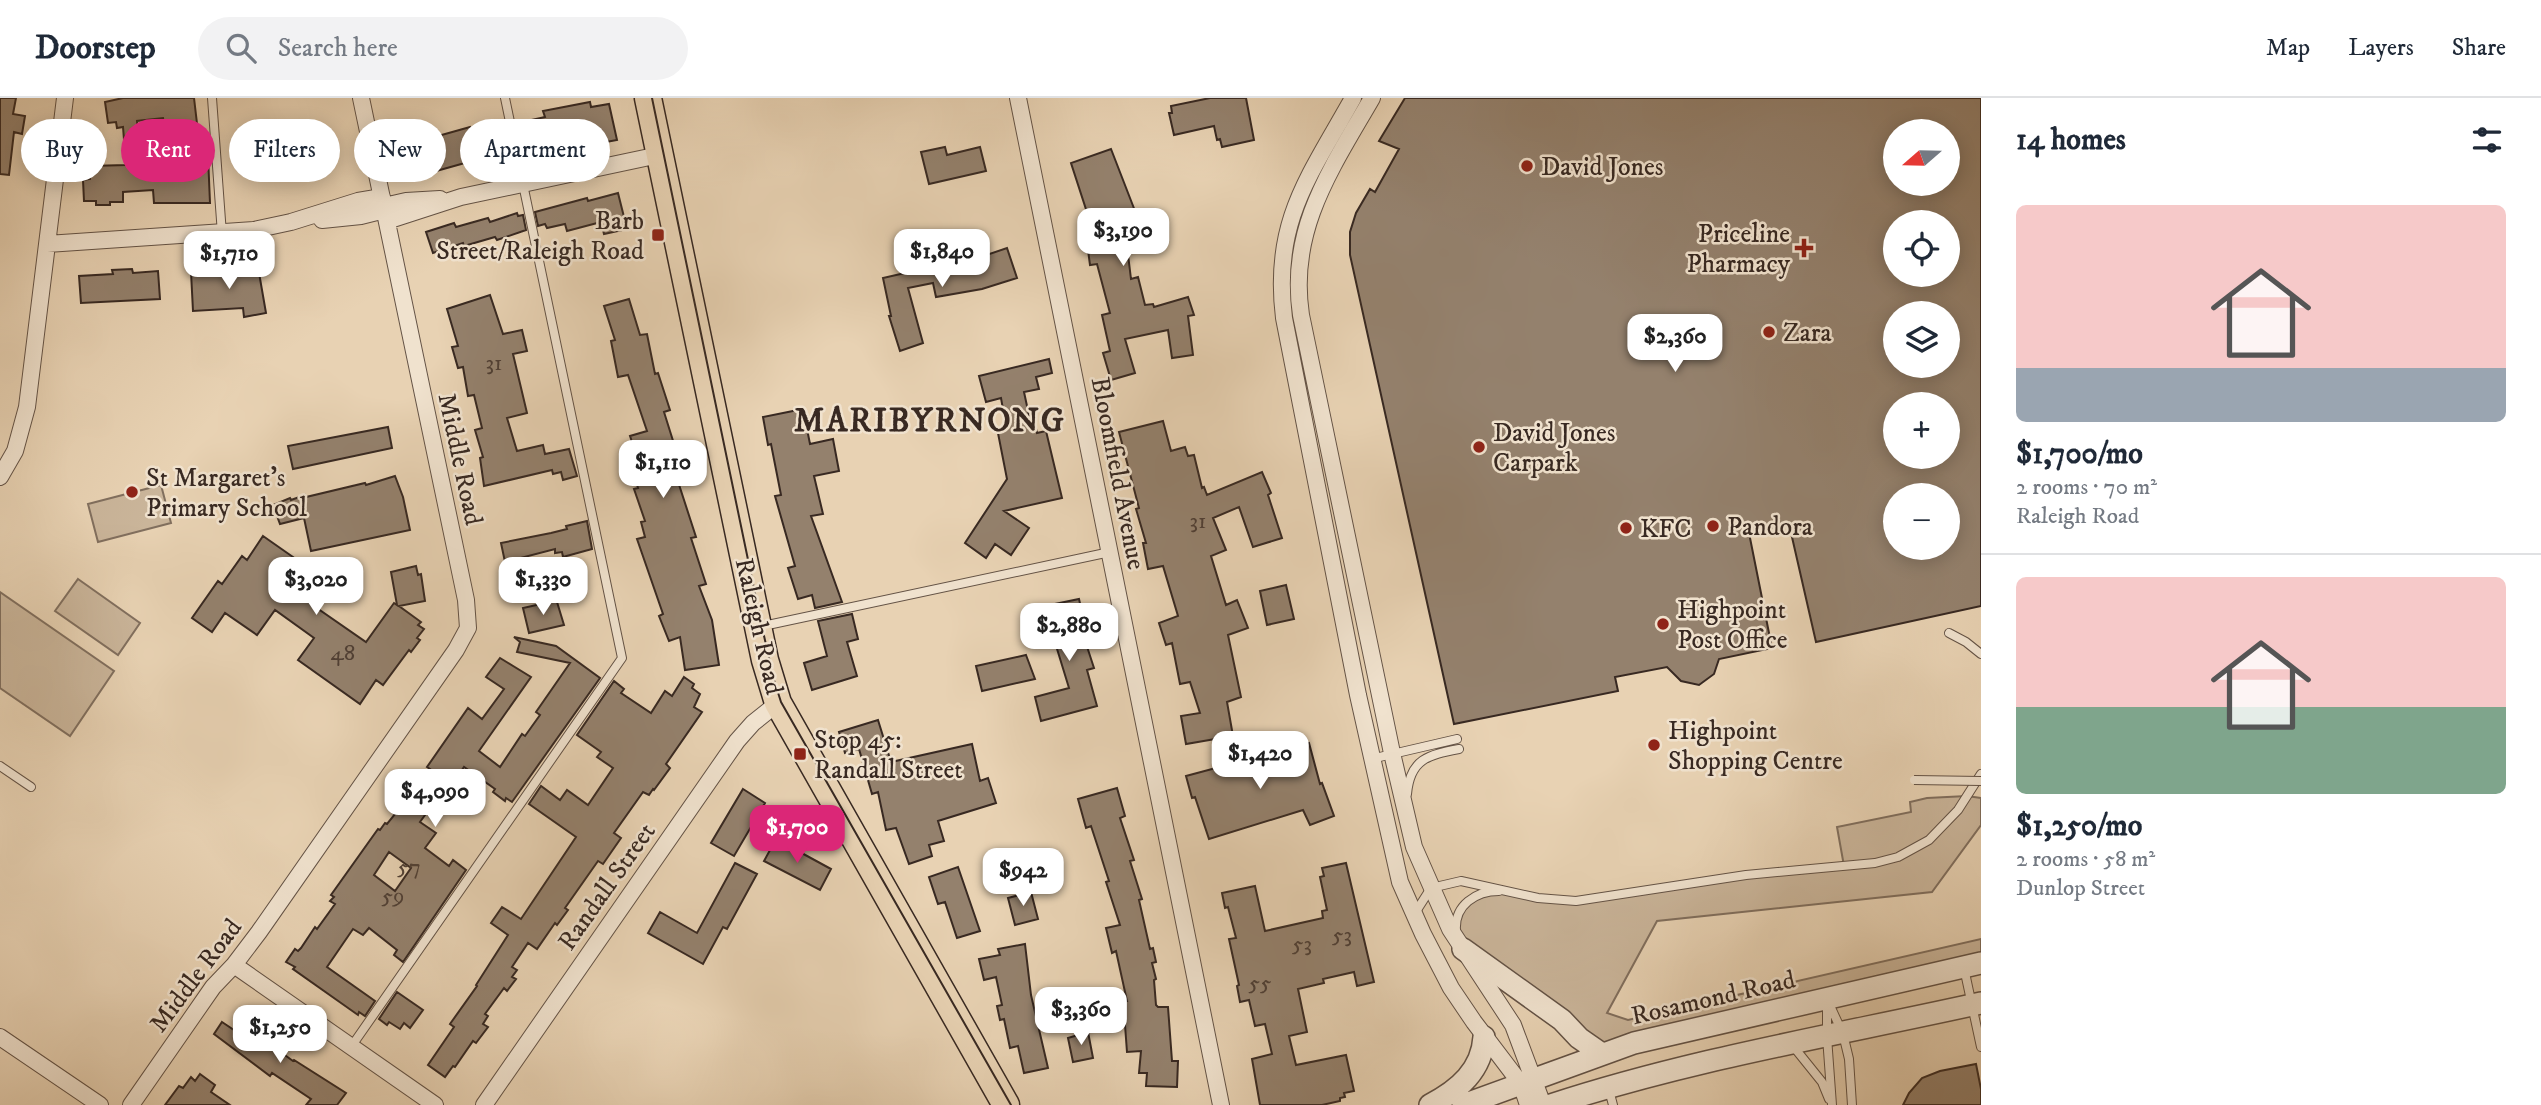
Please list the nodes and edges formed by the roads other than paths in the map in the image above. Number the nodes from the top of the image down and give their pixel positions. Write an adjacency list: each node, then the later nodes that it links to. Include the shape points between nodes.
1 (65, 98): 13 (street)
2 (212, 98): 12 (lane)
3 (361, 98): 11 (street, Middle Road)
4 (505, 98): 10 (lane)
5 (648, 98): 9 (main road, Raleigh Road)
6 (1018, 98): 17 (street, Bloomfield Avenue)
7 (1353, 98): 15 (street, via 1296,201 1283,250 1281,295)
8 (1372, 98): 14 (street, via 1314,205 1300,255 1298,296)
9 (659, 155): 10 (street); 18 (main road, Raleigh Road)
10 (523, 184): 11 (street); 44 (lane, via 622,658)
11 (384, 208): 12 (street, via 358,201 291,222); 37 (street, Middle Road, via 466,600 468,628)
12 (222, 234): 13 (street)
13 (47, 244): 16 (street, via 25,418 15,452)
14 (1318, 400): 15 (lane); 24 (street)
15 (1302, 404): 25 (street)
16 (0, 477)
17 (1110, 552): 18 (lane); 54 (street, Bloomfield Avenue)
18 (758, 628): 21 (main road, Raleigh Road)
19 (1949, 634): 20 (lane)
20 (1981, 654)
21 (778, 703): 52 (street, Randall Street, via 737,741); 53 (main road, Raleigh Road)
22 (1457, 739): 24 (lane)
23 (1459, 749): 31 (lane, via 1435,754 1416,765 1408,779)
24 (1392, 754): 25 (lane); 31 (street)
25 (1371, 759): 34 (street, via 1400,882)
26 (0, 766): 30 (lane)
27 (1981, 774): 33 (lane, via 1951,818 1929,840 1898,857 1576,901)
28 (1914, 780): 29 (lane, bridge)
29 (1981, 781)
30 (31, 788)
31 (1406, 810): 32 (street, via 1414,847)
32 (1431, 888): 33 (lane, via 1461,881); 34 (lane); 35 (street)
33 (1516, 893): 35 (lane, via 1485,892 1466,903 1456,922)
34 (1414, 915): 42 (street, via 1451,988)
35 (1463, 949): 46 (street); 47 (street, via 1513,1025)
36 (1975, 963): 38 (street, Rosamond Road); 39 (lane)
37 (234, 965): 44 (street); 50 (street, Middle Road, via 213,987)
38 (1827, 999): 40 (lane); 40 (lane); 46 (street, Rosamond Road)
39 (1977, 1004): 40 (street); 45 (lane)
40 (1835, 1035): 43 (street); 60 (lane); 61 (lane, via 1849,1059)
41 (0, 1037): 49 (street)
42 (1484, 1037): 47 (street); 55 (street, via 1475,1070)
43 (1791, 1044): 48 (street); 60 (lane, via 1822,1082)
44 (351, 1047): 51 (street)
45 (1981, 1047)
46 (1602, 1054): 47 (street, Rosamond Road)
47 (1528, 1082): 56 (street, Rosamond Road); 57 (street); 58 (street)
48 (1611, 1096): 59 (street)
49 (100, 1105)
50 (131, 1105)
51 (435, 1105)
52 (484, 1105)
53 (1005, 1105)
54 (1221, 1105)
55 (1430, 1105)
56 (1464, 1105)
57 (1528, 1105)
58 (1543, 1105)
59 (1551, 1105)
60 (1831, 1105)
61 (1852, 1105)

